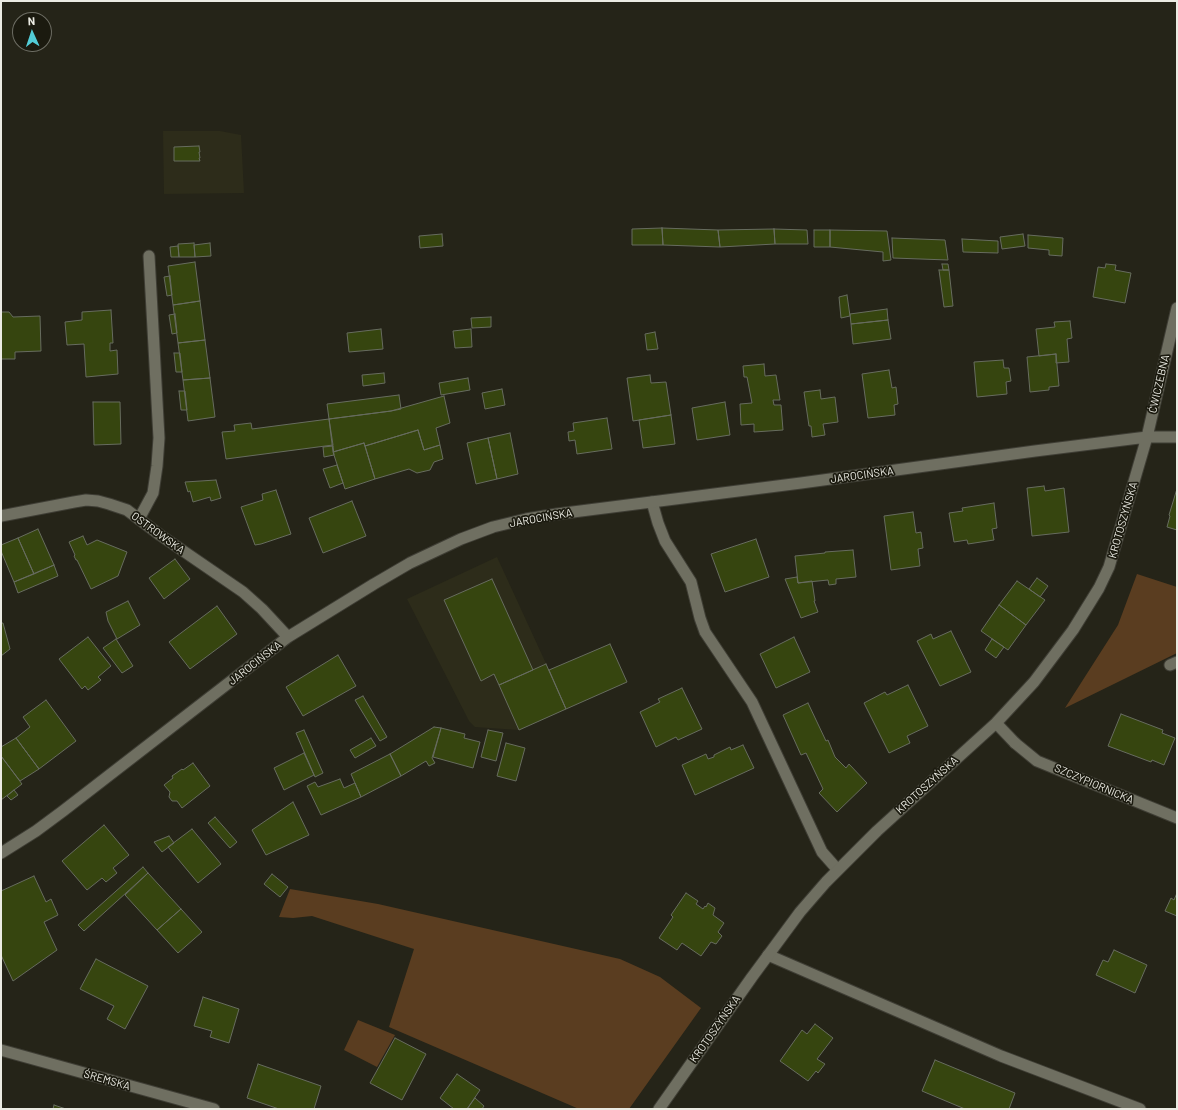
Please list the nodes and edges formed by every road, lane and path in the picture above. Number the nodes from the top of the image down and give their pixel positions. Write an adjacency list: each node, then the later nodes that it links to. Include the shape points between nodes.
1 (149, 256): 7 (street, via 159,438 153,493)
2 (1177, 308): 3 (street, ĆWICZEBNA)
3 (1147, 437): 4 (street, JAROCIŃSKA); 5 (street, JAROCIŃSKA); 9 (street, KROTOSZYŃSKA, via 1109,567 1099,588 1073,630 1038,676)
4 (1177, 437)
5 (652, 502): 8 (street, JAROCIŃSKA, via 557,514 493,527 410,563); 12 (street, via 666,541 691,582 705,632 752,702 822,852)
6 (1, 516): 7 (street, OSTROWSKA, via 86,500 127,510)
7 (139, 519): 8 (street, OSTROWSKA, via 242,592 262,609)
8 (288, 638): 11 (street, JAROCIŃSKA, via 63,811)
9 (996, 723): 10 (street, SZCZYPIORNICKA, via 1037,761); 12 (street, KROTOSZYŃSKA)
10 (1177, 818)
11 (1, 853)
12 (837, 869): 13 (street, KROTOSZYŃSKA)
13 (768, 955): 16 (street, KROTOSZYŃSKA); 17 (street, via 1001,1056)
14 (1, 1050): 15 (street, ŚREMSKA)
15 (214, 1109)
16 (658, 1109)
17 (1140, 1109)

